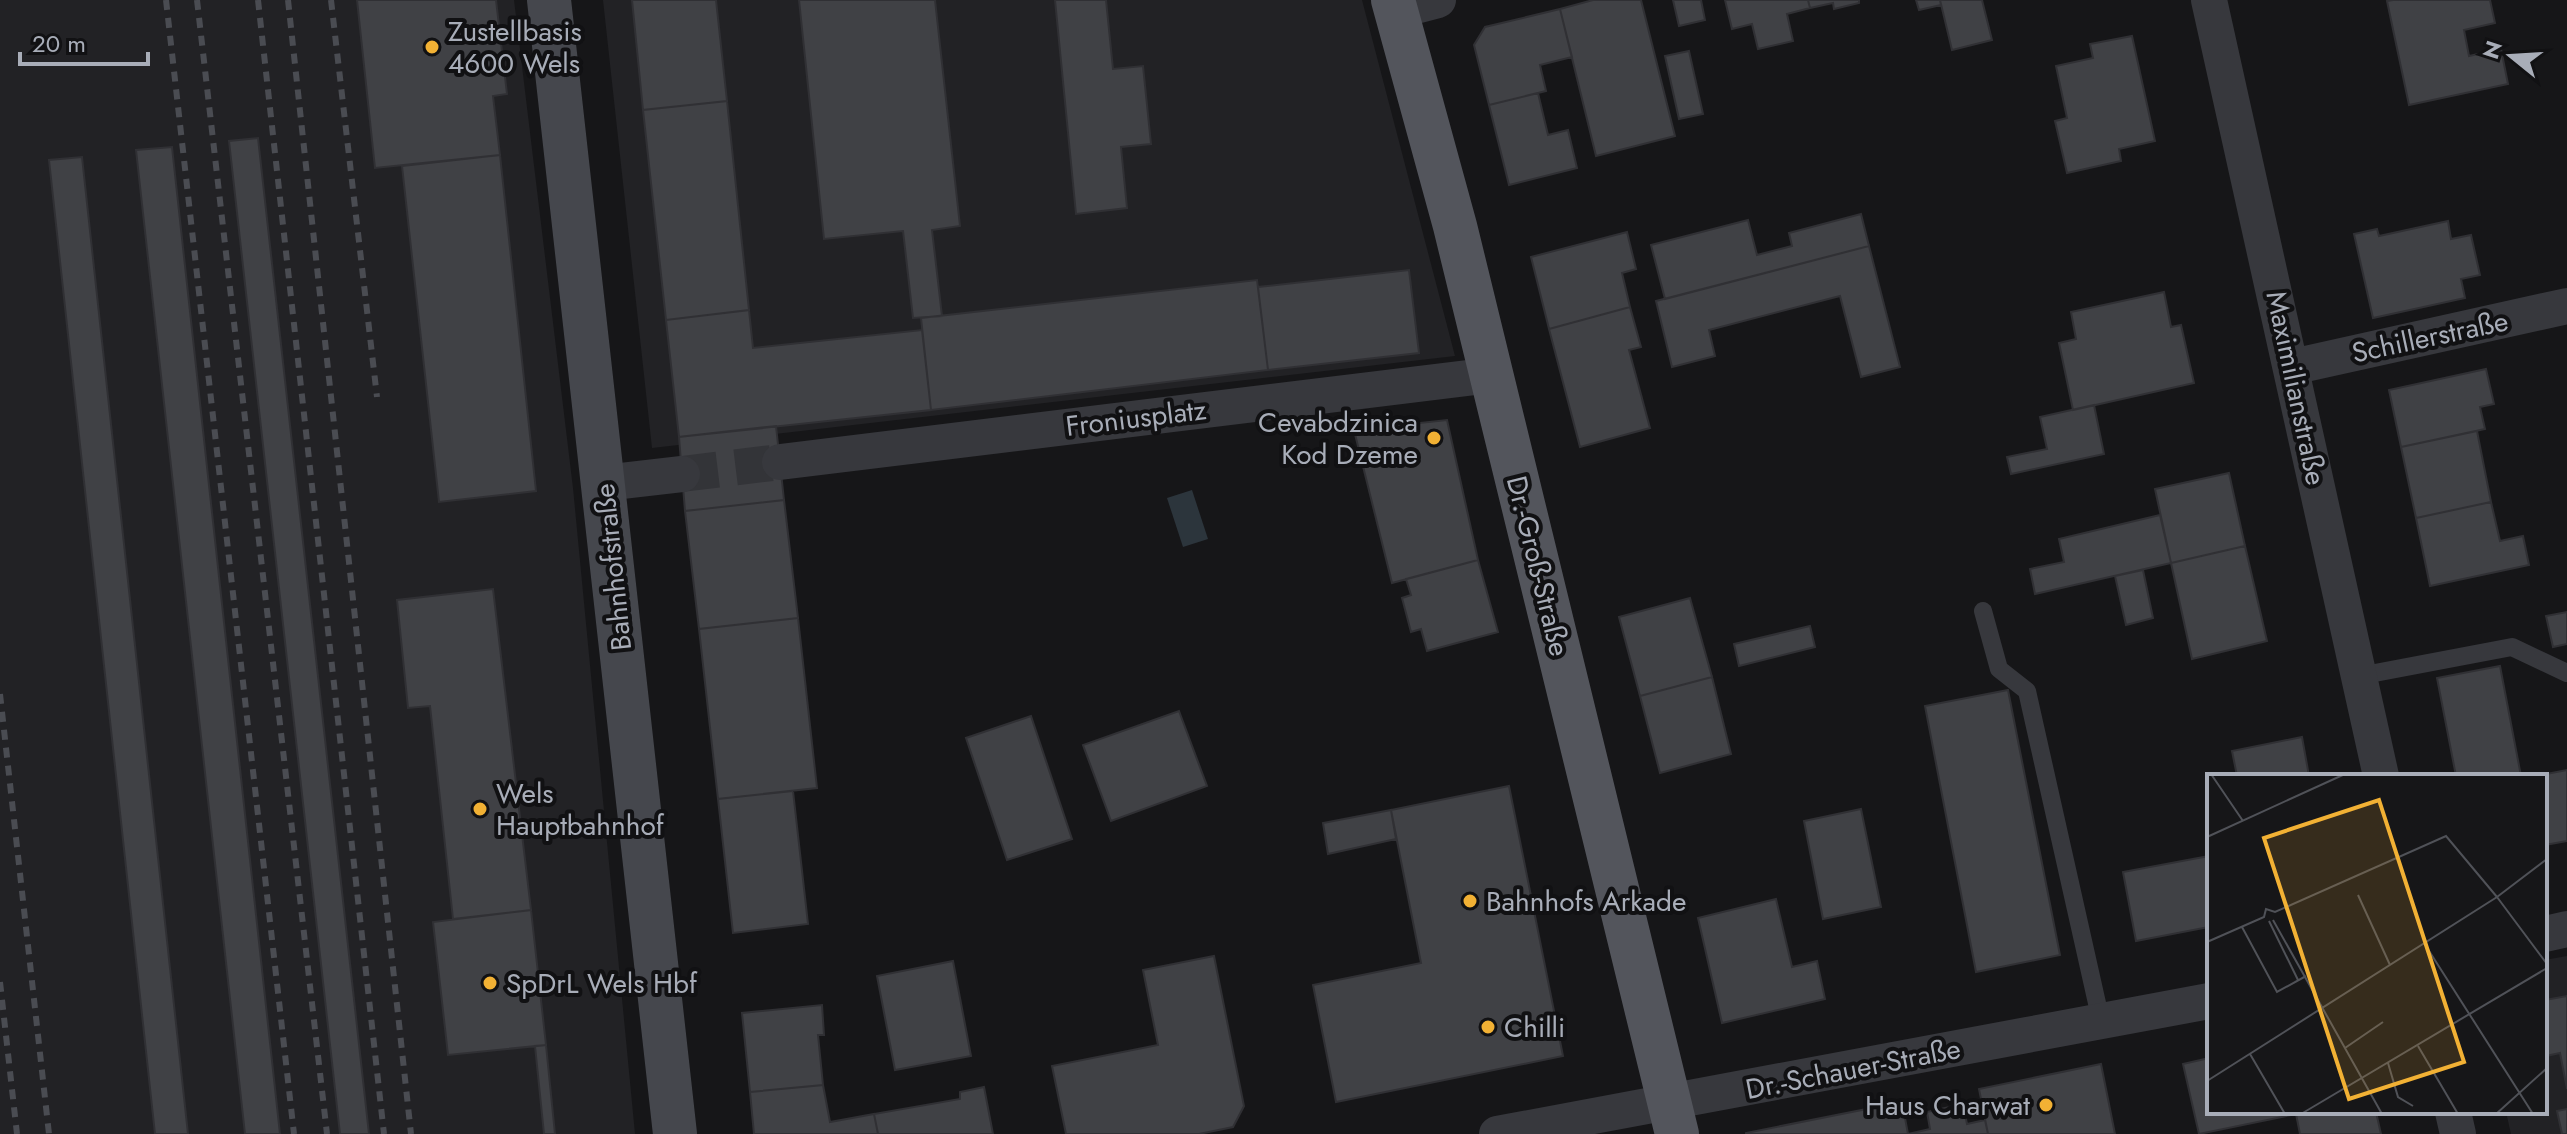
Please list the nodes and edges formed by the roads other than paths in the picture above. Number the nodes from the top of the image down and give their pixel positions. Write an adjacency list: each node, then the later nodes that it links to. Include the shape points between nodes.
1 (549, 0): 10 (street, Bahnhofstraße)
2 (1438, 0): 4 (street)
3 (2209, 0): 6 (street, Maximilianstraße)
4 (1394, 5): 7 (main road, Dr.-Groß-Straße)
5 (2567, 306): 6 (street, Schillerstraße)
6 (2292, 367): 13 (street, Maximilianstraße)
7 (1492, 375): 8 (street, Froniusplatz); 20 (main road, Dr.-Groß-Straße)
8 (780, 462)
9 (682, 474): 10 (street)
10 (604, 483): 21 (street, Bahnhofstraße)
11 (1983, 611): 18 (lane, via 1999,669 2027,691)
12 (2567, 673): 13 (lane, via 2512,647)
13 (2359, 676): 14 (street, Maximilianstraße)
14 (2381, 774)
15 (2567, 929): 16 (street)
16 (2547, 934)
17 (2207, 1001): 18 (street, Dr.-Schauer-Straße)
18 (2101, 1021): 20 (street, Dr.-Schauer-Straße)
19 (2453, 1114): 23 (street)
20 (1673, 1119): 22 (street, Dr.-Schauer-Straße)
21 (675, 1134)
22 (1497, 1134)
23 (2458, 1134)

